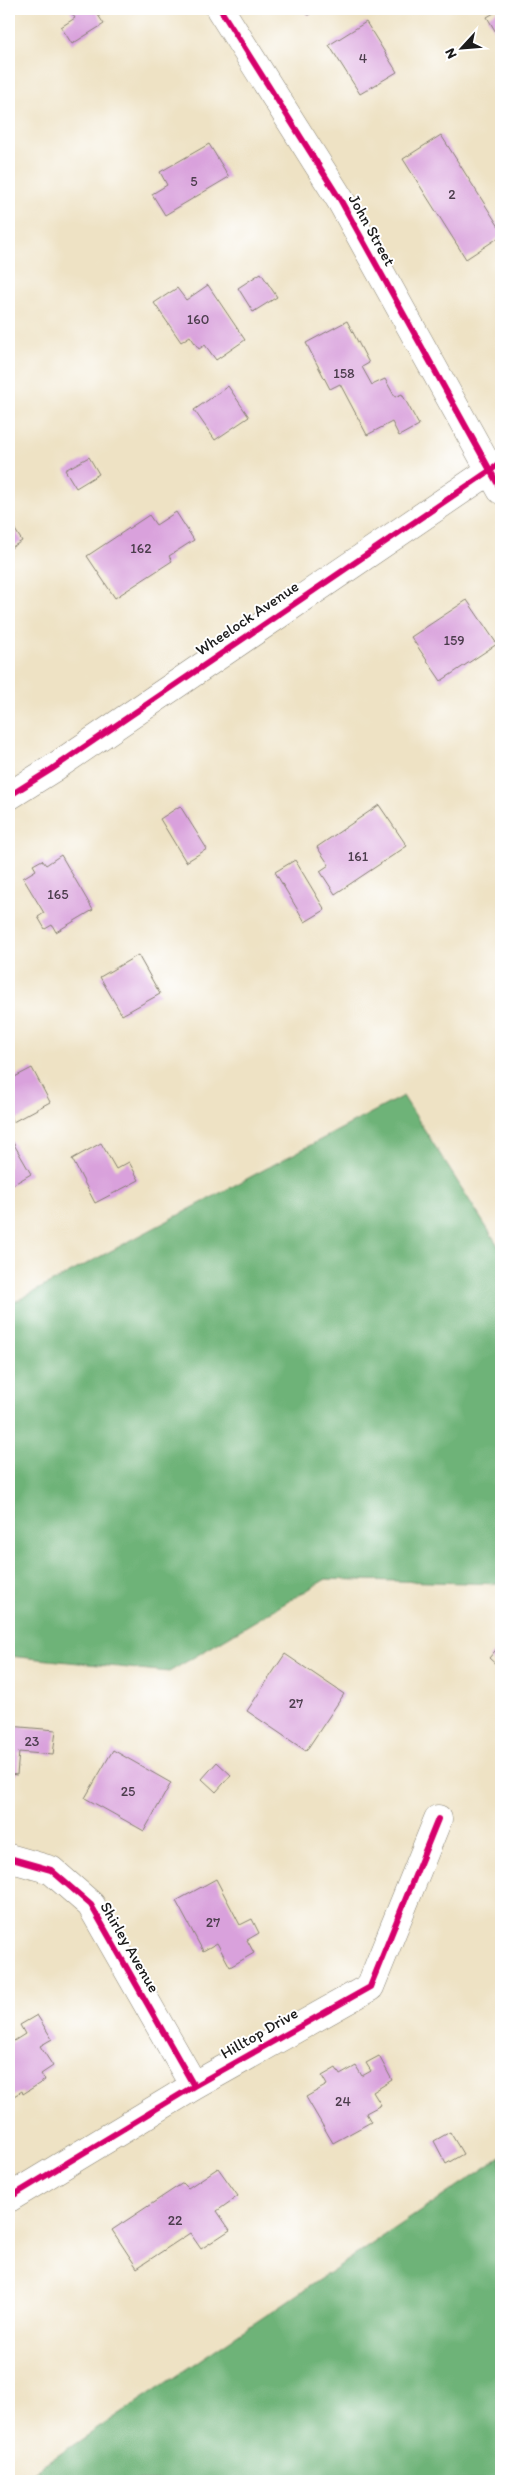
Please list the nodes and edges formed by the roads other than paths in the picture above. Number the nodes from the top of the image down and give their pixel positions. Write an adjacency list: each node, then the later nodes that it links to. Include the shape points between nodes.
1 (220, 9): 2 (street, John Street, via 341,201)
2 (497, 475): 3 (street, Wheelock Avenue)
3 (9, 796)
4 (438, 1819): 6 (street, Hilltop Drive, via 370,1987)
5 (9, 1858): 6 (street, Shirley Avenue, via 50,1870 91,1905)
6 (194, 2086): 7 (street, Hilltop Drive)
7 (9, 2198)

